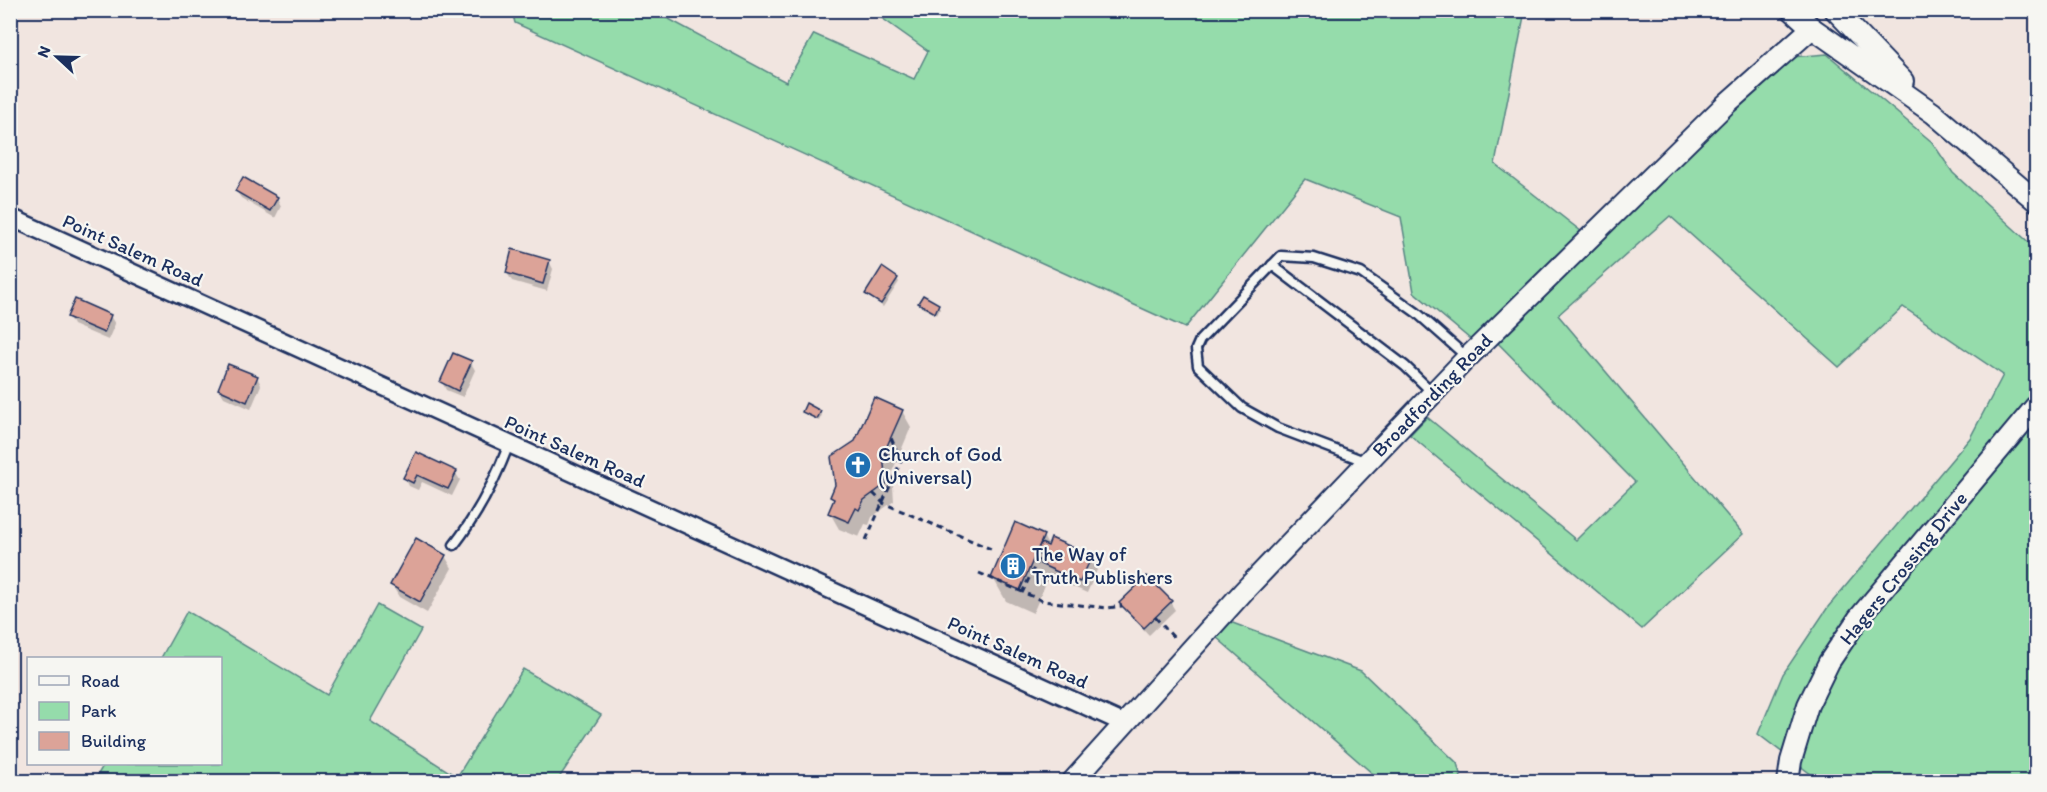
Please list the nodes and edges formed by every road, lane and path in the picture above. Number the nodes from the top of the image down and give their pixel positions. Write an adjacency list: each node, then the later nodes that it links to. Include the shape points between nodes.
1 (1792, 10): 4 (street)
2 (1799, 10): 4 (street)
3 (1836, 11): 5 (street)
4 (1812, 28): 5 (street); 6 (street); 10 (street, Broadfording Road, via 1725,105)
5 (1891, 69): 6 (street)
6 (1934, 113): 7 (street)
7 (2037, 201)
8 (10, 217): 14 (street, Point Salem Road)
9 (1272, 265): 10 (lane, via 1281,256 1292,255 1361,273 1418,313); 11 (lane, via 1405,366); 17 (lane, via 1200,340 1196,349 1198,366 1242,408 1278,428)
10 (1468, 358): 11 (street, Broadfording Road)
11 (1433, 393): 17 (street, Broadfording Road)
12 (2037, 406): 31 (street, Hagers Crossing Drive, via 1858,619 1829,662 1808,705)
13 (891, 438): 16 (path)
14 (509, 444): 21 (lane, via 492,488); 29 (street, Point Salem Road)
15 (884, 453): 16 (path)
16 (901, 461): 19 (path)
17 (1367, 462): 28 (street, Broadfording Road)
18 (873, 494): 19 (path)
19 (883, 503): 20 (path); 22 (path)
20 (866, 540)
21 (454, 545)
22 (991, 549)
23 (1040, 555): 25 (path)
24 (979, 573): 25 (path)
25 (1022, 592): 26 (path, via 1043,601)
26 (1122, 606)
27 (1155, 617): 28 (path)
28 (1188, 653): 29 (street, Broadfording Road)
29 (1123, 723): 30 (street, Broadfording Road)
30 (1072, 782)
31 (1788, 782)

